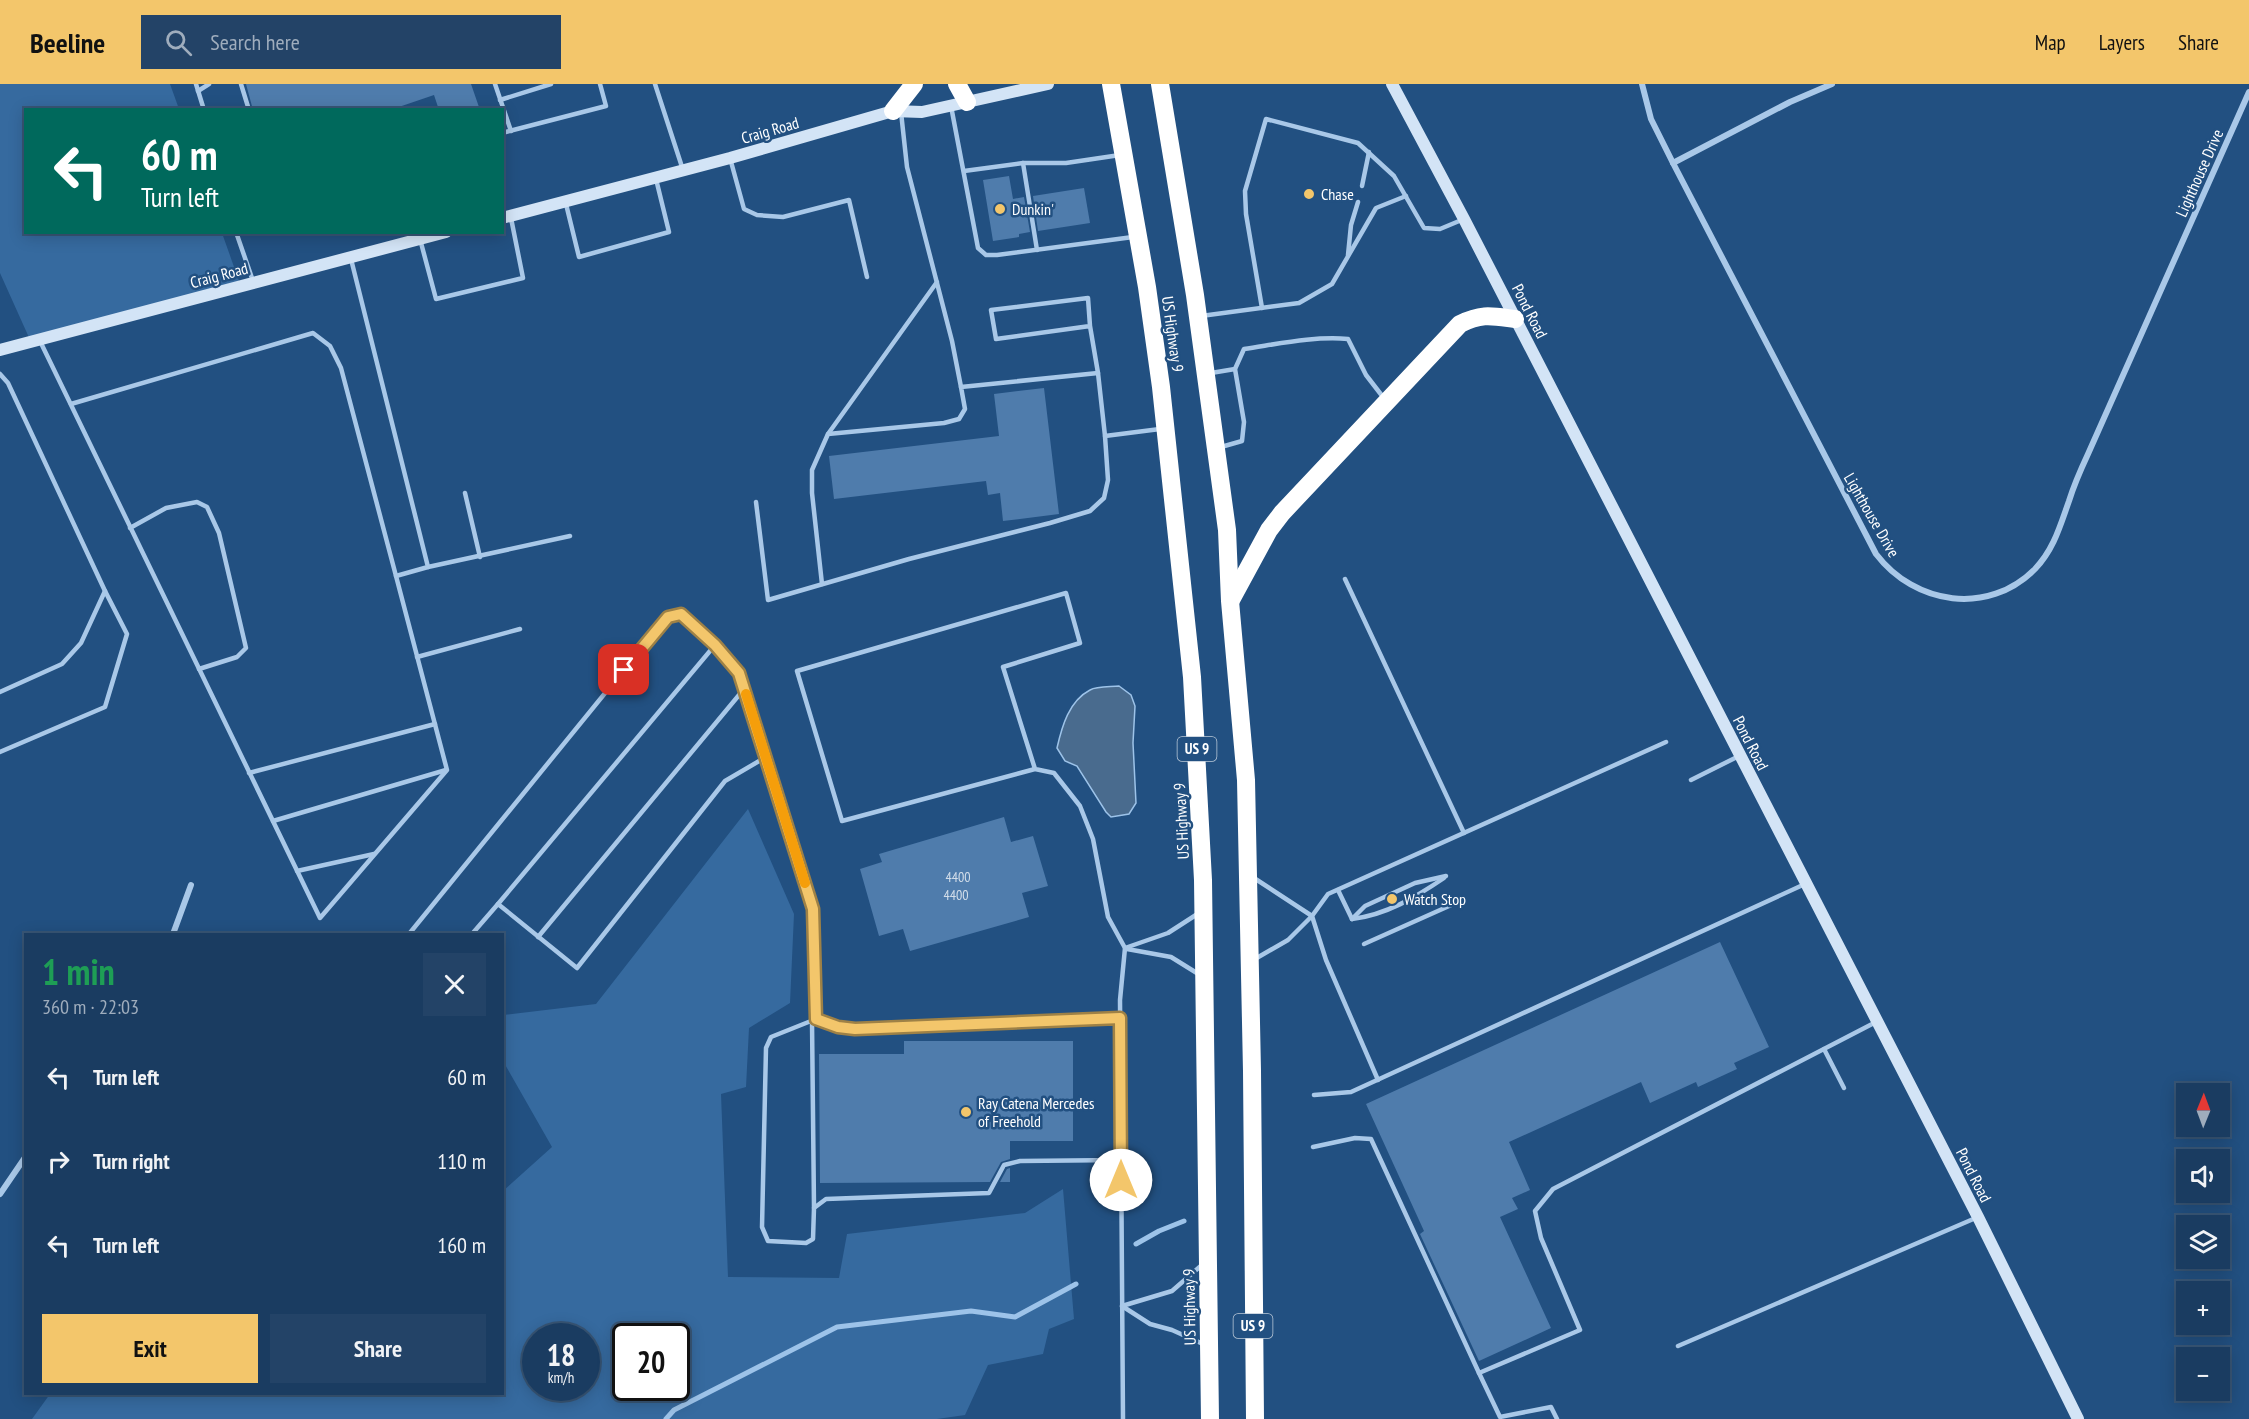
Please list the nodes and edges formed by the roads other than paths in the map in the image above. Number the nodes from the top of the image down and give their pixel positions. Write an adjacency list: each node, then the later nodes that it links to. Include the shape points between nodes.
1 (196, 84): 16 (lane)
2 (209, 84): 16 (lane)
3 (241, 84): 21 (lane)
4 (495, 84): 18 (lane)
5 (551, 84): 18 (lane)
6 (600, 84): 25 (lane, via 606,106)
7 (655, 84): 32 (lane)
8 (914, 84): 24 (highway)
9 (957, 84): 19 (highway)
10 (1048, 84): 19 (main road, Craig Road)
11 (1111, 84): 28 (highway, US Highway 9 / US 9)
12 (1160, 84): 52 (highway, US Highway 9 / US 9)
13 (1392, 84): 40 (main road, Pond Road)
14 (1642, 84): 31 (street, Lighthouse Drive, via 1651,119)
15 (1832, 84): 31 (street)
16 (198, 91): 20 (lane)
17 (2249, 92): 31 (street, Lighthouse Drive, via 2080,472 2052,546 2033,571 2015,585 1991,595 1966,599 1927,594 1886,568 1876,554)
18 (500, 100): 22 (lane)
19 (959, 104): 24 (main road, Craig Road, via 922,112); 33 (lane)
20 (203, 108)
21 (248, 108)
22 (503, 108)
23 (504, 111): 25 (lane)
24 (897, 111): 29 (main road, Craig Road); 49 (lane, via 906,167)
25 (511, 131): 26 (lane)
26 (504, 133)
27 (1369, 152): 35 (lane); 36 (lane, via 1394,176); 51 (lane, via 1358,143 1266,120 1245,191)
28 (1124, 154): 30 (lane, via 1066,163); 43 (highway, US Highway 9 / US 9)
29 (730, 158): 32 (main road, Craig Road); 48 (lane, via 744,209 757,216 783,217 849,200)
30 (1023, 163): 33 (lane); 45 (lane)
31 (1673, 163)
32 (683, 171): 34 (main road, Craig Road)
33 (964, 171): 45 (lane, via 978,248 986,255)
34 (656, 178): 37 (main road, Craig Road); 37 (lane, via 669,232 579,257)
35 (1362, 186)
36 (1406, 196): 40 (lane, via 1424,228 1440,229); 47 (lane, via 1376,208)
37 (565, 201): 39 (main road, Craig Road)
38 (1358, 202): 47 (lane)
39 (507, 217): 44 (lane, via 523,278 436,299)
40 (1464, 219): 53 (main road, Pond Road)
41 (237, 234): 50 (lane)
42 (439, 234): 44 (main road, Craig Road)
43 (1138, 236): 45 (lane); 64 (highway, US Highway 9 / US 9)
44 (420, 239): 46 (main road, Craig Road)
45 (1037, 250)
46 (351, 258): 50 (main road, Craig Road); 73 (lane)
47 (1348, 258): 51 (lane, via 1332,284 1299,303)
48 (867, 277)
49 (937, 282): 61 (lane); 65 (lane)
50 (254, 283): 55 (main road, Craig Road)
51 (1262, 308): 52 (lane)
52 (1198, 317): 60 (highway, US Highway 9 / US 9)
53 (1515, 319): 62 (highway, via 1474,316 1460,324); 88 (main road, Pond Road)
54 (1090, 326): 54 (lane, via 1088,298 991,310 996,339); 58 (lane)
55 (39, 339): 56 (main road, Craig Road); 63 (lane)
56 (0, 350)
57 (1235, 369): 60 (lane); 62 (lane, via 1244,350 1280,343 1348,339 1366,375); 67 (lane, via 1244,422 1242,441)
58 (1098, 373): 61 (lane); 66 (lane)
59 (0, 374): 77 (lane, via 8,383)
60 (1206, 374): 67 (highway, US Highway 9 / US 9)
61 (961, 387): 65 (lane, via 965,409 959,419)
62 (1387, 402): 78 (highway, via 1275,522)
63 (71, 404): 70 (lane); 74 (lane, via 313,333 330,346 340,368)
64 (1166, 429): 66 (lane); 104 (highway, US Highway 9 / US 9, via 1192,676)
65 (828, 434): 76 (lane, via 812,470)
66 (1105, 436): 76 (lane, via 1108,480 1104,498 1090,511)
67 (1216, 448): 78 (highway, US Highway 9 / US 9, via 1227,530)
68 (465, 493): 72 (lane)
69 (756, 502): 76 (lane, via 768,600)
70 (130, 528): 82 (lane); 82 (lane, via 166,508 197,502 207,507 219,533 246,648 237,657)
71 (570, 536): 72 (lane)
72 (480, 557): 73 (lane)
73 (428, 567): 74 (lane)
74 (396, 576): 81 (lane)
75 (1345, 579): 95 (lane)
76 (822, 584)
77 (105, 591): 84 (lane, via 81,643 62,664); 87 (lane, via 127,634 105,707)
78 (1230, 601): 98 (highway, US Highway 9 / US 9, via 1246,780)
79 (520, 629): 81 (lane)
80 (715, 645): 83 (lane, via 739,673); 103 (lane); 108 (lane, via 681,614 668,617)
81 (417, 657): 85 (lane)
82 (199, 669): 92 (lane)
83 (744, 689): 89 (lane); 110 (lane)
84 (0, 692)
85 (435, 724): 91 (lane); 92 (lane)
86 (1666, 742): 95 (lane)
87 (0, 752)
88 (1739, 756): 93 (lane); 99 (main road, Pond Road)
89 (765, 757): 110 (lane, via 725,781 577,968); 116 (lane, via 813,909)
90 (1035, 769): 90 (lane, via 842,821 796,671 1066,593 1080,643 1003,668); 112 (lane, via 1054,773 1080,806 1093,839 1108,917)
91 (447, 770): 94 (lane); 96 (lane)
92 (249, 773): 94 (lane)
93 (1691, 780)
94 (273, 821): 97 (lane)
95 (1464, 833): 101 (lane)
96 (375, 854): 97 (lane); 97 (lane, via 320,918)
97 (297, 871)
98 (1249, 874): 105 (lane); 113 (highway, US Highway 9 / US 9)
99 (1806, 884): 117 (main road, Pond Road); 119 (lane)
100 (191, 885): 107 (street)
101 (1338, 890): 105 (lane, via 1328,894); 106 (lane)
102 (1458, 902): 111 (lane)
103 (498, 904): 109 (lane); 110 (lane)
104 (1204, 910): 112 (lane, via 1168,933); 114 (highway, US Highway 9 / US 9)
105 (1312, 916): 113 (lane, via 1288,940); 119 (lane, via 1326,960)
106 (1352, 919): 106 (lane, via 1369,917 1395,906 1446,876 1415,884 1365,906)
107 (174, 933)
108 (410, 933)
109 (473, 933)
110 (538, 937)
111 (1364, 944)
112 (1125, 948): 114 (lane, via 1171,957); 115 (lane)
113 (1251, 962): 135 (highway, US Highway 9 / US 9)
114 (1204, 978): 128 (highway, US Highway 9 / US 9)
115 (1120, 1018): 116 (lane, via 855,1029); 124 (lane)
116 (814, 1020): 126 (lane); 126 (lane, via 771,1037 766,1048 762,1227 768,1241 807,1243 813,1239)
117 (1876, 1022): 118 (lane); 127 (main road, Pond Road)
118 (1824, 1049): 120 (lane); 132 (lane, via 1553,1189 1535,1211 1540,1238 1580,1330)
119 (1378, 1080): 121 (lane, via 1351,1092)
120 (1844, 1088)
121 (1314, 1095)
122 (1313, 1147): 132 (lane, via 1355,1138 1371,1139)
123 (24, 1159): 125 (street)
124 (1121, 1160): 126 (lane, via 1020,1161 1004,1166 989,1193 826,1199); 129 (lane)
125 (1, 1191)
126 (814, 1208)
127 (1978, 1217): 130 (lane); 137 (main road, Pond Road)
128 (1208, 1260): 129 (lane, via 1172,1291); 131 (highway, US Highway 9 / US 9)
129 (1122, 1306): 131 (lane, via 1150,1324); 133 (lane)
130 (1678, 1346)
131 (1209, 1347): 134 (highway, US Highway 9 / US 9)
132 (1479, 1373): 136 (lane, via 1500,1417 1551,1407)
133 (1123, 1419)
134 (1210, 1419)
135 (1255, 1419)
136 (1557, 1419)
137 (2078, 1419)

